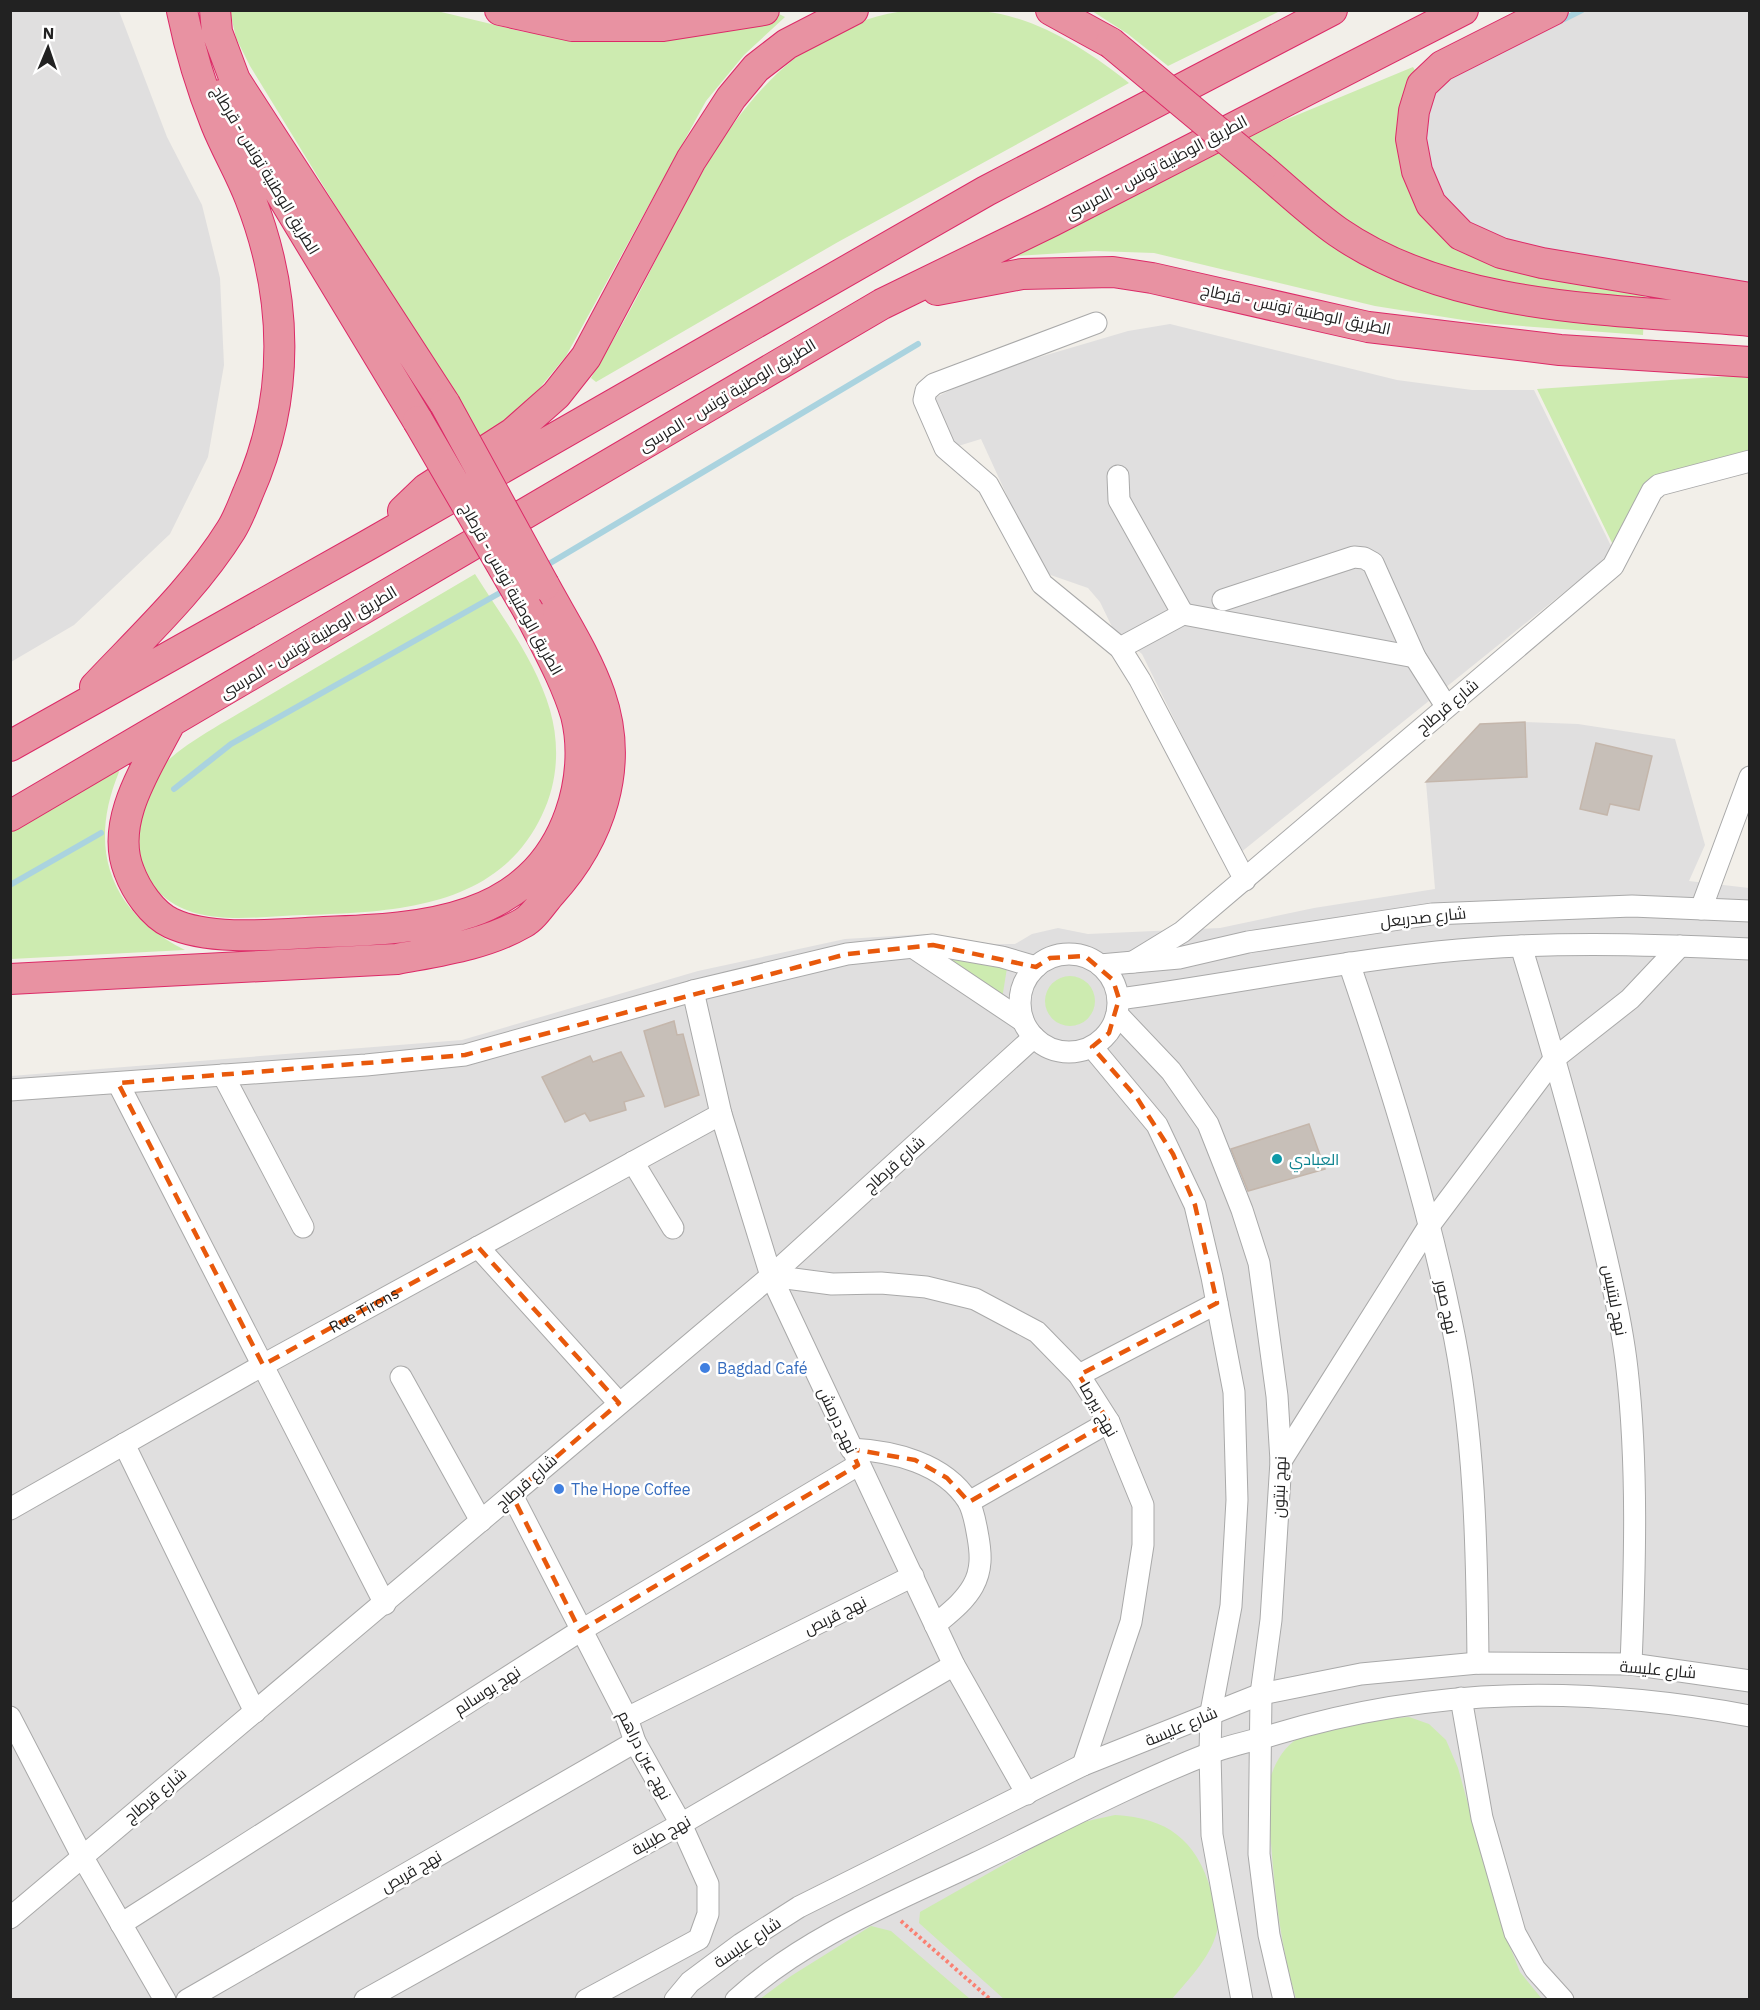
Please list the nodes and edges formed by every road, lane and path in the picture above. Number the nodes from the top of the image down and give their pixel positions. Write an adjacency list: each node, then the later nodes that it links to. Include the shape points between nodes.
1 (216, 10): 43 (highway, bridge, via 217,32 235,80 445,404 600,695 610,739 608,785 588,845 526,922 458,948 397,959)
2 (500, 10): 12 (highway)
3 (671, 10): 12 (highway)
4 (764, 10): 12 (highway, via 663,26)
5 (853, 10): 21 (highway, via 787,44 756,68 730,98 691,160 586,357 556,395 513,432 426,489)
6 (1051, 10): 16 (highway, bridge, via 1111,43 1339,232 1405,268 1482,293 1567,305)
7 (1332, 10): 21 (highway, via 986,191)
8 (1463, 10): 13 (highway, الطريق الوطنية تونس - المرسى)
9 (1543, 10): 13 (highway)
10 (1552, 10): 14 (highway, via 1442,66 1422,85 1411,139 1417,171 1431,204 1461,235 1501,253)
11 (182, 11): 27 (highway, via 192,56 216,124 250,198 274,279 280,322 274,420 260,467 232,529 196,577); 28 (highway, الطريق الوطنية تونس - قرطاج, bridge, via 218,91 418,421 558,667 576,717 581,755 577,794 563,835 536,873 499,900 459,917 393,930 223,936 171,923 146,902 128,870 124,835 133,792)
12 (572, 26)
13 (1274, 105): 15 (highway, الطريق الوطنية تونس - المرسى)
14 (1749, 298)
15 (882, 304): 18 (highway, الطريق الوطنية تونس - قرطاج, via 969,282 1022,274 1113,272 1368,327 1560,350); 28 (highway, الطريق الوطنية تونس - المرسى)
16 (1749, 321)
17 (1096, 323): 24 (street, via 934,384 926,391 924,400 945,448 988,484 1042,584)
18 (1749, 362)
19 (1749, 461): 26 (street, شارع قرطاج, via 1652,490 1613,566)
20 (1118, 476): 23 (street, via 1119,500)
21 (368, 545): 27 (highway)
22 (1223, 600): 25 (street, via 1354,557 1364,558 1373,563)
23 (1183, 614): 24 (street); 25 (street)
24 (1120, 648): 32 (street)
25 (1415, 657): 26 (street)
26 (1446, 706): 32 (street, شارع قرطاج)
27 (75, 709): 29 (highway)
28 (170, 723): 31 (highway, الطريق الوطنية تونس - المرسى)
29 (10, 746)
30 (1749, 777): 33 (street)
31 (10, 816)
32 (1245, 880): 39 (street, شارع قرطاج, via 1182,932)
33 (1701, 909): 34 (street, شارع صدربعل); 39 (street, شارع صدربعل, via 1632,906 1432,914 1248,942 1179,958)
34 (1749, 911)
35 (1680, 945): 36 (street); 38 (street); 48 (street, via 1630,999)
36 (1521, 946): 40 (street); 48 (street, نهج لبتنيس)
37 (914, 948): 42 (street, via 933,945); 44 (street, via 847,954); 46 (street)
38 (1749, 948)
39 (1133, 962): 41 (street, شارع صدربعل)
40 (1349, 963): 45 (street); 54 (street, نهج صور, via 1389,1079)
41 (1100, 964): 42 (street, via 1084,956 1067,954); 45 (street, via 1113,980)
42 (1036, 967): 46 (street, via 1024,983 1020,1001)
43 (10, 981)
44 (693, 991): 49 (street, via 465,1055); 52 (street, نهج درمش)
45 (1118, 1007): 47 (street, via 1109,1033); 67 (street, نهج نبتون, via 1191,1096 1208,1124 1242,1210 1259,1263 1277,1396)
46 (1028, 1029): 47 (street, via 1046,1047 1061,1052); 58 (street, شارع قرطاج)
47 (1092, 1047): 59 (street, via 1137,1098 1173,1154 1195,1205)
48 (1555, 1058): 54 (street); 77 (street, نهج لبتنيس, via 1584,1161 1627,1368 1632,1439)
49 (223, 1075): 50 (street); 55 (street)
50 (118, 1083): 51 (street); 60 (street)
51 (10, 1090)
52 (721, 1114): 53 (street, Rue Tirons); 58 (street, نهج درمش)
53 (633, 1162): 56 (street); 57 (street, Rue Tirons)
54 (1430, 1226): 67 (street); 76 (street, نهج صور, via 1452,1322 1470,1444)
55 (303, 1227)
56 (673, 1228)
57 (478, 1247): 60 (street, Rue Tirons); 63 (street)
58 (771, 1276): 61 (street, نهج بيرصا, via 832,1284 926,1287 975,1299 1037,1332); 63 (street, شارع قرطاج); 66 (street, نهج درمش)
59 (1217, 1303): 61 (street); 83 (street, via 1234,1392 1237,1500 1231,1606)
60 (263, 1365): 65 (street, Rue Tirons); 73 (street)
61 (1079, 1375): 64 (street, نهج بيرصا)
62 (401, 1377): 71 (street)
63 (619, 1403): 68 (street, شارع قرطاج)
64 (1109, 1422): 69 (street); 90 (street, نهج بيرصا, via 1143,1505 1143,1545 1131,1622)
65 (124, 1444): 70 (street, Rue Tirons); 82 (street)
66 (854, 1457): 69 (street, via 874,1450 915,1460 947,1478); 72 (street, نهج درمش); 75 (street, نهج بوسالم)
67 (1281, 1461): 80 (street, نهج نبتون)
68 (512, 1494): 71 (street, شارع قرطاج); 75 (street, نهج عين دراهم)
69 (969, 1502): 74 (street, via 981,1568 958,1605)
70 (10, 1509)
71 (481, 1521): 73 (street, شارع قرطاج)
72 (914, 1576): 74 (street, نهج درمش); 86 (street, نهج قربص)
73 (385, 1604): 82 (street, شارع قرطاج)
74 (935, 1625): 78 (street, نهج درمش)
75 (580, 1630): 86 (street, نهج عين دراهم); 96 (street, نهج بوسالم)
76 (1478, 1663): 77 (street, شارع عليسة); 80 (street, شارع عليسة, via 1361,1674)
77 (1631, 1664): 79 (street, شارع عليسة)
78 (954, 1665): 91 (street, نهج درمش); 92 (street, نهج طبلبة)
79 (1749, 1681)
80 (1262, 1694): 83 (street, شارع عليسة); 87 (street, نهج نبتون)
81 (1461, 1698): 84 (street, شارع عليسة, via 1610,1696); 87 (street, شارع عليسة, via 1360,1713); 106 (street, via 1482,1818 1515,1933 1535,1969)
82 (255, 1712): 93 (street, شارع قرطاج)
83 (1211, 1712): 89 (street); 90 (street, شارع عليسة)
84 (1749, 1716)
85 (10, 1717): 93 (street)
86 (627, 1718): 88 (street, نهج عين دراهم)
87 (1260, 1739): 89 (street, شارع عليسة); 105 (street, نهج نبتون, via 1259,1854 1269,1935)
88 (635, 1742): 92 (street, نهج عين دراهم); 98 (street, نهج قربص)
89 (1209, 1753): 94 (street, شارع عليسة); 104 (street, via 1212,1835)
90 (1083, 1765): 91 (street, شارع عليسة)
91 (1027, 1794): 101 (street, شارع عليسة, via 799,1907 690,1982)
92 (681, 1824): 99 (street, نهج طبلبة); 100 (street, نهج عين دراهم, via 708,1884 708,1914 699,1939)
93 (82, 1856): 95 (street, شارع قرطاج); 96 (street)
94 (884, 1906): 102 (street, شارع عليسة, via 761,1976); 103 (path)
95 (10, 1918)
96 (121, 1924): 97 (street)
97 (165, 2000)
98 (187, 2000)
99 (365, 2000)
100 (586, 2000)
101 (675, 2000)
102 (735, 2000)
103 (991, 2000)
104 (1242, 2000)
105 (1284, 2000)
106 (1563, 2000)

